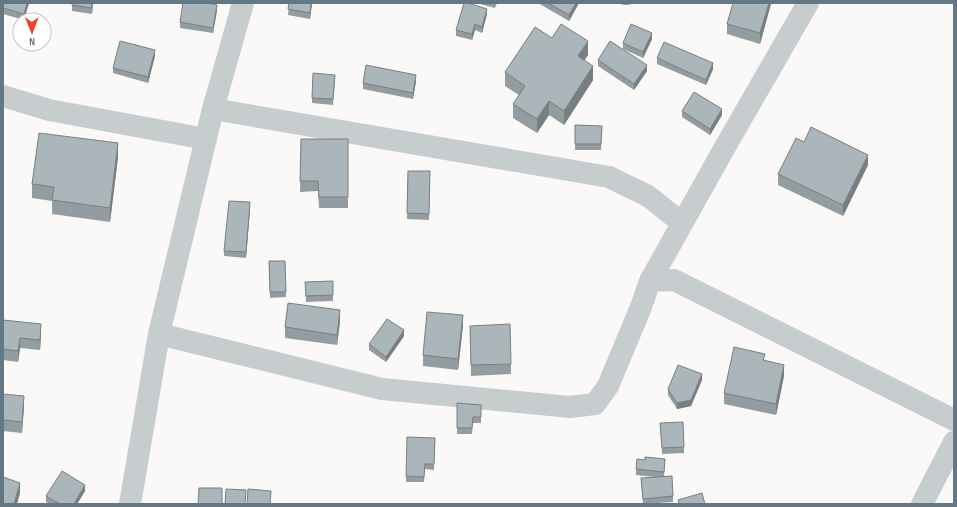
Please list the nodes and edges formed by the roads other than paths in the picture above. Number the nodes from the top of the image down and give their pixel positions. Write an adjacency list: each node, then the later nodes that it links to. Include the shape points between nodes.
1 (243, 3): 4 (street)
2 (808, 3): 6 (street)
3 (3, 96): 5 (street, via 49,110)
4 (213, 109): 5 (street); 6 (street, via 609,177 648,196)
5 (206, 138): 8 (street)
6 (682, 223): 7 (street)
7 (650, 281): 8 (street, via 608,386 595,404 570,407 382,389); 9 (street, via 674,280)
8 (159, 334): 11 (street)
9 (954, 420)
10 (954, 442): 12 (street)
11 (130, 504)
12 (922, 504)

